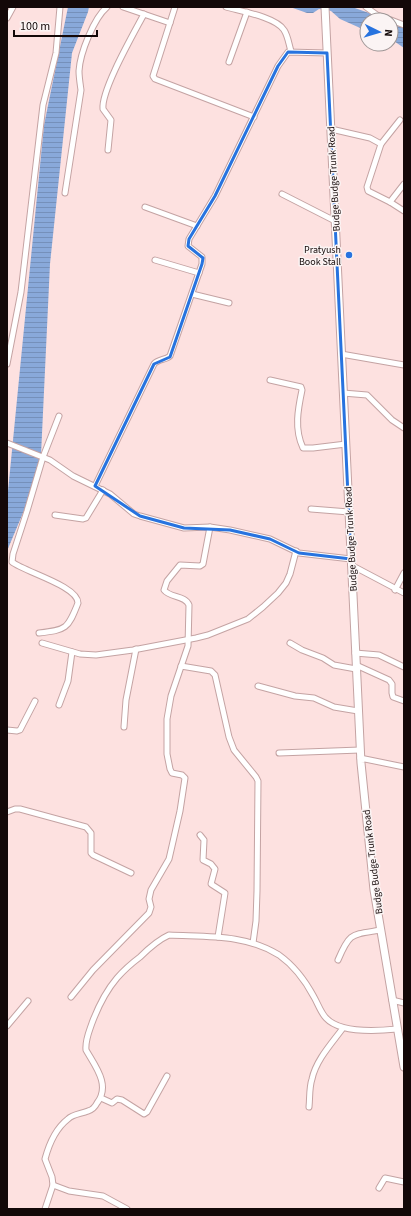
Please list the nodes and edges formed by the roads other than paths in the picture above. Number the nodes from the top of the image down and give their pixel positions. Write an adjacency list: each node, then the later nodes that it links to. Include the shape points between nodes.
1 (13, 7): 10 (street)
2 (60, 7): 33 (street, via 56,53 43,105 21,292)
3 (107, 7): 21 (street, via 98,18 80,65 81,90)
4 (123, 7): 9 (street)
5 (175, 7): 11 (street)
6 (226, 7): 8 (street)
7 (325, 8): 13 (main road, Budge Budge Trunk Road)
8 (247, 12): 12 (street, via 284,29); 14 (street)
9 (144, 14): 11 (street); 19 (street, via 111,80 104,102 103,109 111,120)
10 (7, 18)
11 (170, 23): 15 (street, via 153,72 155,79)
12 (291, 51): 13 (street); 15 (street, via 278,66)
13 (327, 53): 17 (main road, Budge Budge Trunk Road)
14 (229, 62)
15 (254, 117): 27 (street, via 215,196)
16 (400, 120): 18 (street)
17 (331, 129): 18 (street, via 370,138); 26 (main road, Budge Budge Trunk Road)
18 (381, 144): 23 (street, via 367,190)
19 (108, 150)
20 (404, 184): 23 (street)
21 (65, 193)
22 (282, 194): 26 (street)
23 (390, 202): 25 (street)
24 (145, 207): 27 (street)
25 (404, 211)
26 (335, 221): 32 (main road, Budge Budge Trunk Road)
27 (197, 226): 29 (street, via 188,246 202,257)
28 (155, 260): 29 (street)
29 (199, 273): 30 (street)
30 (192, 294): 31 (street); 42 (street, via 170,356 154,364)
31 (228, 303)
32 (341, 354): 34 (street); 36 (main road, Budge Budge Trunk Road)
33 (7, 364)
34 (404, 365)
35 (270, 380): 40 (street, via 301,387 297,422 303,448)
36 (343, 393): 38 (street, via 367,395 392,420); 40 (main road, Budge Budge Trunk Road)
37 (59, 416): 41 (street)
38 (404, 428)
39 (7, 443): 41 (street)
40 (346, 444): 45 (main road, Budge Budge Trunk Road)
41 (41, 456): 42 (street); 53 (street, via 12,562 54,581 73,594 78,603 66,627 62,630)
42 (95, 486): 43 (street)
43 (103, 490): 46 (street, via 86,518); 47 (street, via 134,514 184,528)
44 (311, 509): 45 (street)
45 (349, 512): 49 (main road, Budge Budge Trunk Road)
46 (55, 515)
47 (210, 527): 48 (street, via 270,539); 54 (street, via 203,564 180,565 167,581 164,590 188,602)
48 (296, 551): 49 (street); 54 (street, via 286,582 263,607 248,619)
49 (351, 562): 51 (street); 59 (main road, Budge Budge Trunk Road)
50 (404, 573): 51 (street)
51 (396, 590): 52 (street)
52 (404, 593)
53 (39, 633)
54 (188, 640): 57 (street); 60 (street)
55 (42, 643): 58 (street)
56 (290, 643): 61 (street, via 334,665)
57 (136, 649): 58 (street, via 96,655); 68 (street, via 126,700)
58 (72, 652): 66 (street, via 68,681)
59 (356, 653): 61 (main road, Budge Budge Trunk Road); 62 (street, via 379,656)
60 (181, 666): 79 (street, via 211,671 215,675 228,737 234,750 258,781 257,891); 81 (street, via 167,719 167,754 171,772 184,776 185,782 168,862 151,890 149,913 93,970)
61 (356, 667): 64 (street, via 389,680 392,684 392,696); 67 (main road, Budge Budge Trunk Road)
62 (404, 667)
63 (258, 686): 67 (street)
64 (404, 700)
65 (35, 701): 69 (street, via 20,730)
66 (59, 705)
67 (358, 711): 70 (main road, Budge Budge Trunk Road)
68 (124, 727)
69 (7, 730)
70 (360, 750): 71 (street); 72 (main road, Budge Budge Trunk Road)
71 (279, 753)
72 (360, 758): 73 (street); 77 (main road, Budge Budge Trunk Road, via 374,890)
73 (404, 767)
74 (7, 812): 76 (street, via 20,809 86,827 91,833 93,855)
75 (200, 835): 78 (street, via 204,840 203,860 215,869 211,884 225,894)
76 (131, 873)
77 (381, 930): 80 (street, via 352,937 346,942); 82 (main road, Budge Budge Trunk Road)
78 (218, 937): 79 (street); 90 (street, via 163,937 112,984 99,1006 86,1043 86,1050 102,1078)
79 (253, 943): 86 (street, via 268,949 289,964 308,987 326,1018)
80 (338, 960)
81 (71, 997)
82 (392, 1000): 84 (street); 87 (main road, Budge Budge Trunk Road)
83 (28, 1002): 85 (street)
84 (404, 1003)
85 (7, 1026)
86 (344, 1028): 87 (street, via 364,1031); 91 (street, via 313,1073)
87 (397, 1029): 88 (main road, Budge Budge Trunk Road)
88 (404, 1067)
89 (167, 1076): 90 (street, via 144,1114 122,1100 117,1099 112,1103)
90 (100, 1098): 93 (street, via 94,1108 68,1119 50,1143 44,1159)
91 (310, 1107)
92 (404, 1182): 94 (street, via 385,1178)
93 (53, 1185): 95 (street); 96 (street, via 69,1191 103,1196)
94 (380, 1188)
95 (45, 1209)
96 (127, 1209)

